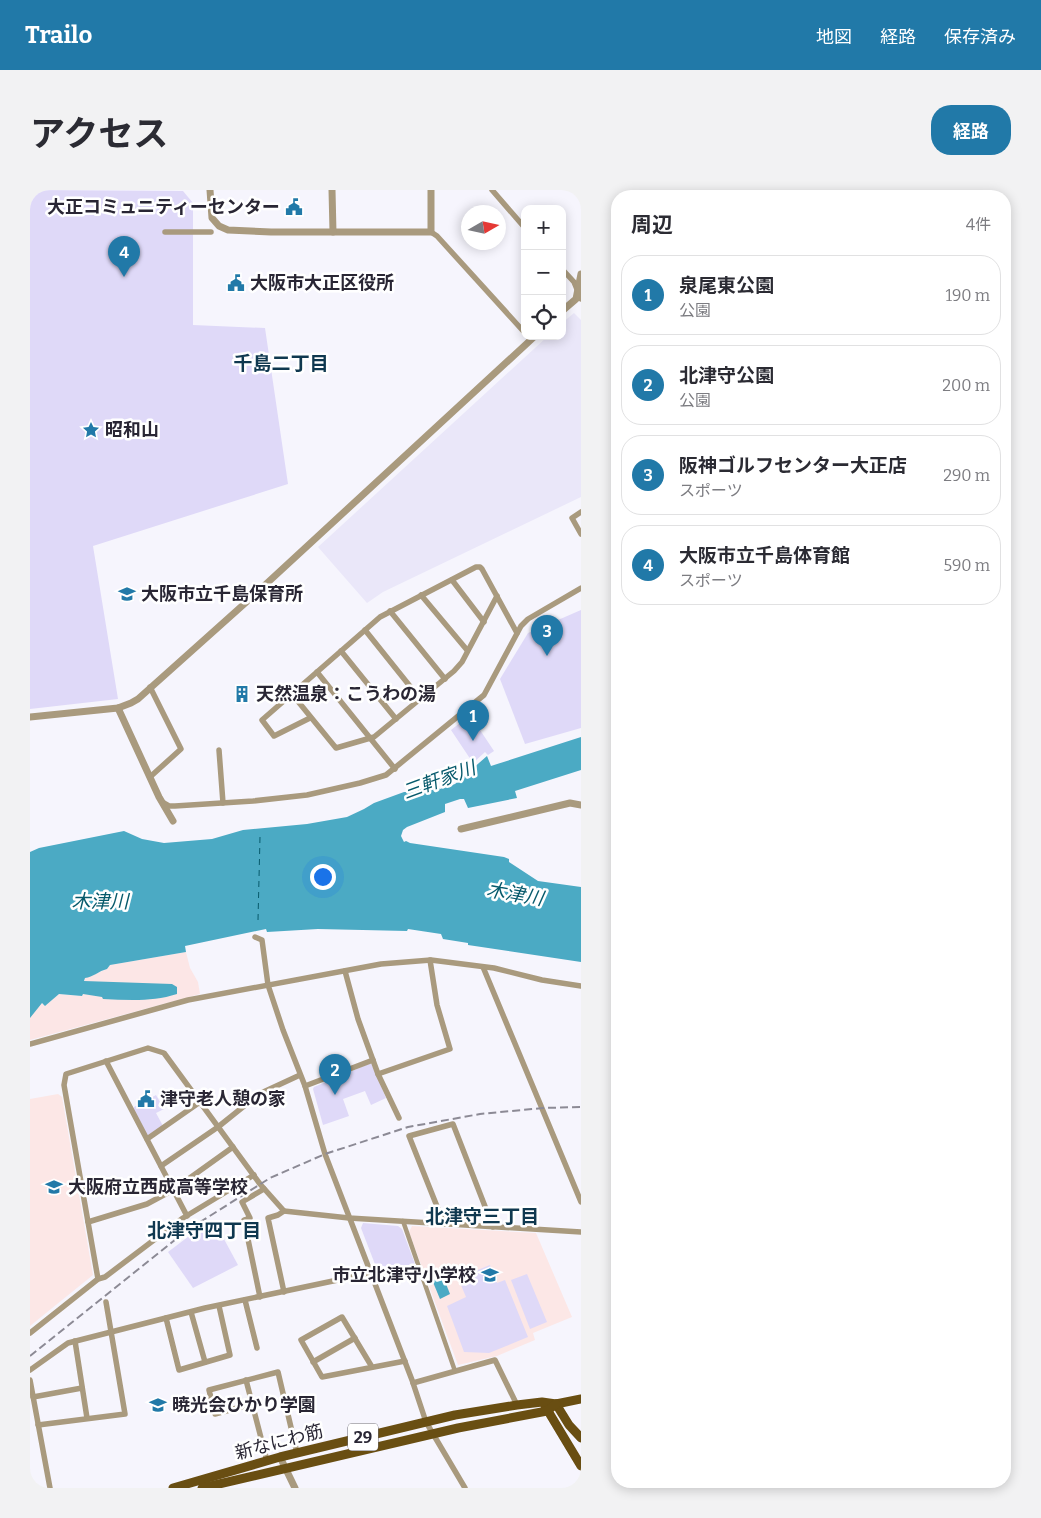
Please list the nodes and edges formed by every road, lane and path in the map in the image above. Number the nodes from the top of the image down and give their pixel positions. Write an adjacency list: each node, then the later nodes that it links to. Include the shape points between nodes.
1 (210, 190): 10 (street, via 212,218 223,229)
2 (332, 190): 10 (street)
3 (431, 190): 11 (street)
4 (492, 190): 7 (street)
5 (577, 190): 6 (main road)
6 (581, 190)
7 (521, 223)
8 (165, 232): 9 (street)
9 (211, 232)
10 (333, 232): 11 (street)
11 (431, 232): 17 (street)
12 (566, 273): 14 (street)
13 (581, 274): 14 (street)
14 (580, 291): 15 (street); 16 (street)
15 (581, 300)
16 (566, 308)
17 (521, 329)
18 (528, 340): 33 (street, via 246,603)
19 (581, 512): 20 (street, via 572,518)
20 (581, 534)
21 (452, 580): 23 (street); 24 (street, via 480,567); 26 (street)
22 (581, 588): 28 (street, via 528,619)
23 (421, 595): 25 (street); 29 (street)
24 (497, 596): 26 (street); 28 (street)
25 (390, 611): 27 (street); 32 (street)
26 (484, 622): 29 (street)
27 (365, 630): 30 (street); 35 (street)
28 (517, 634): 42 (street, via 484,695)
29 (467, 650): 32 (street, via 462,662)
30 (341, 651): 31 (street); 39 (street)
31 (316, 672): 34 (street); 40 (street)
32 (445, 679): 35 (street)
33 (150, 687): 36 (street, via 131,704); 43 (street, via 181,749)
34 (292, 694): 38 (street); 38 (street, via 262,720 274,736)
35 (421, 700): 39 (street)
36 (118, 708): 37 (street); 43 (street)
37 (30, 717)
38 (310, 718): 40 (street, via 336,748)
39 (396, 719): 40 (street)
40 (370, 739): 42 (street)
41 (219, 750): 45 (street)
42 (395, 769): 45 (street, via 360,784 307,796)
43 (150, 777): 44 (street)
44 (162, 802): 45 (street, via 169,806); 47 (street)
45 (223, 803)
46 (581, 805): 48 (street, via 570,803)
47 (173, 821)
48 (461, 829)
49 (256, 937): 53 (street, via 262,940)
50 (430, 960): 51 (street); 52 (street); 58 (street, via 437,1006 450,1049)
51 (483, 967): 54 (street); 70 (street)
52 (345, 971): 53 (street); 56 (street)
53 (268, 985): 55 (street, via 188,1000); 59 (street)
54 (581, 986)
55 (30, 1044)
56 (373, 1060): 58 (street); 60 (street)
57 (106, 1062): 61 (street, via 148,1048 164,1053); 64 (street); 75 (street, via 66,1074 64,1085)
58 (378, 1074): 62 (street)
59 (300, 1075): 60 (street); 63 (street, via 259,1094)
60 (305, 1086): 73 (street, via 324,1151)
61 (200, 1102): 63 (street); 64 (street)
62 (399, 1118)
63 (218, 1127): 65 (street); 66 (street)
64 (147, 1140): 66 (street)
65 (233, 1147): 67 (street); 69 (street)
66 (161, 1166): 69 (street)
67 (254, 1175): 68 (street); 72 (street)
68 (264, 1189): 71 (street); 82 (street, via 242,1202 250,1218 244,1220)
69 (173, 1190): 72 (street); 75 (street, via 147,1204)
70 (581, 1202)
71 (284, 1211): 73 (street); 81 (street, via 268,1218)
72 (187, 1216): 80 (street)
73 (349, 1218): 74 (street); 79 (street)
74 (403, 1221): 76 (street); 98 (street)
75 (88, 1222): 80 (street)
76 (444, 1224): 77 (street); 77 (street, via 409,1136 453,1124)
77 (493, 1227): 78 (street)
78 (581, 1232)
79 (371, 1273): 81 (street); 93 (street)
80 (98, 1279): 89 (street)
81 (284, 1292): 82 (street)
82 (260, 1297): 83 (street)
83 (245, 1300): 85 (street); 92 (street)
84 (106, 1302): 88 (street)
85 (219, 1306): 86 (street); 94 (street, via 230,1355)
86 (192, 1312): 87 (street); 94 (street)
87 (166, 1318): 88 (street); 94 (street, via 179,1370)
88 (111, 1331): 91 (street); 110 (street, via 125,1414)
89 (30, 1334)
90 (355, 1338): 95 (street); 95 (street, via 342,1317 301,1340); 96 (street)
91 (75, 1341): 97 (street); 102 (street)
92 (257, 1348)
93 (405, 1361): 96 (street); 101 (street)
94 (204, 1362)
95 (314, 1362): 96 (street, via 322,1378)
96 (372, 1367)
97 (30, 1370)
98 (455, 1371): 101 (street); 108 (street, via 495,1360)
99 (30, 1380): 103 (street)
100 (246, 1380): 106 (street); 106 (street, via 208,1390 215,1414); 115 (street, via 278,1372)
101 (413, 1383): 111 (street)
102 (82, 1388): 103 (street); 110 (street)
103 (33, 1397): 112 (street)
104 (581, 1399): 107 (main road, 新なにわ筋 / 29)
105 (542, 1402): 107 (main road, 新なにわ筋 / 29); 108 (main road, 新なにわ筋 / 29); 109 (main road)
106 (252, 1404): 117 (street)
107 (556, 1404): 109 (main road, 新なにわ筋 / 29); 114 (main road)
108 (517, 1405): 111 (main road, 新なにわ筋 / 29)
109 (547, 1411): 113 (main road, 新なにわ筋 / 29); 118 (main road)
110 (87, 1418): 112 (street)
111 (426, 1422): 113 (street); 115 (main road, 新なにわ筋 / 29)
112 (38, 1426): 121 (street)
113 (433, 1434): 119 (main road, 新なにわ筋 / 29); 125 (street)
114 (581, 1438)
115 (297, 1453): 116 (main road, 新なにわ筋 / 29)
116 (280, 1457): 117 (main road, 新なにわ筋 / 29); 119 (street)
117 (267, 1461): 120 (main road, 新なにわ筋 / 29)
118 (581, 1466)
119 (284, 1468): 123 (main road, 新なにわ筋 / 29); 124 (street)
120 (184, 1487): 122 (main road, 新なにわ筋 / 29)
121 (50, 1488)
122 (172, 1488)
123 (202, 1488)
124 (295, 1488)
125 (465, 1488)

